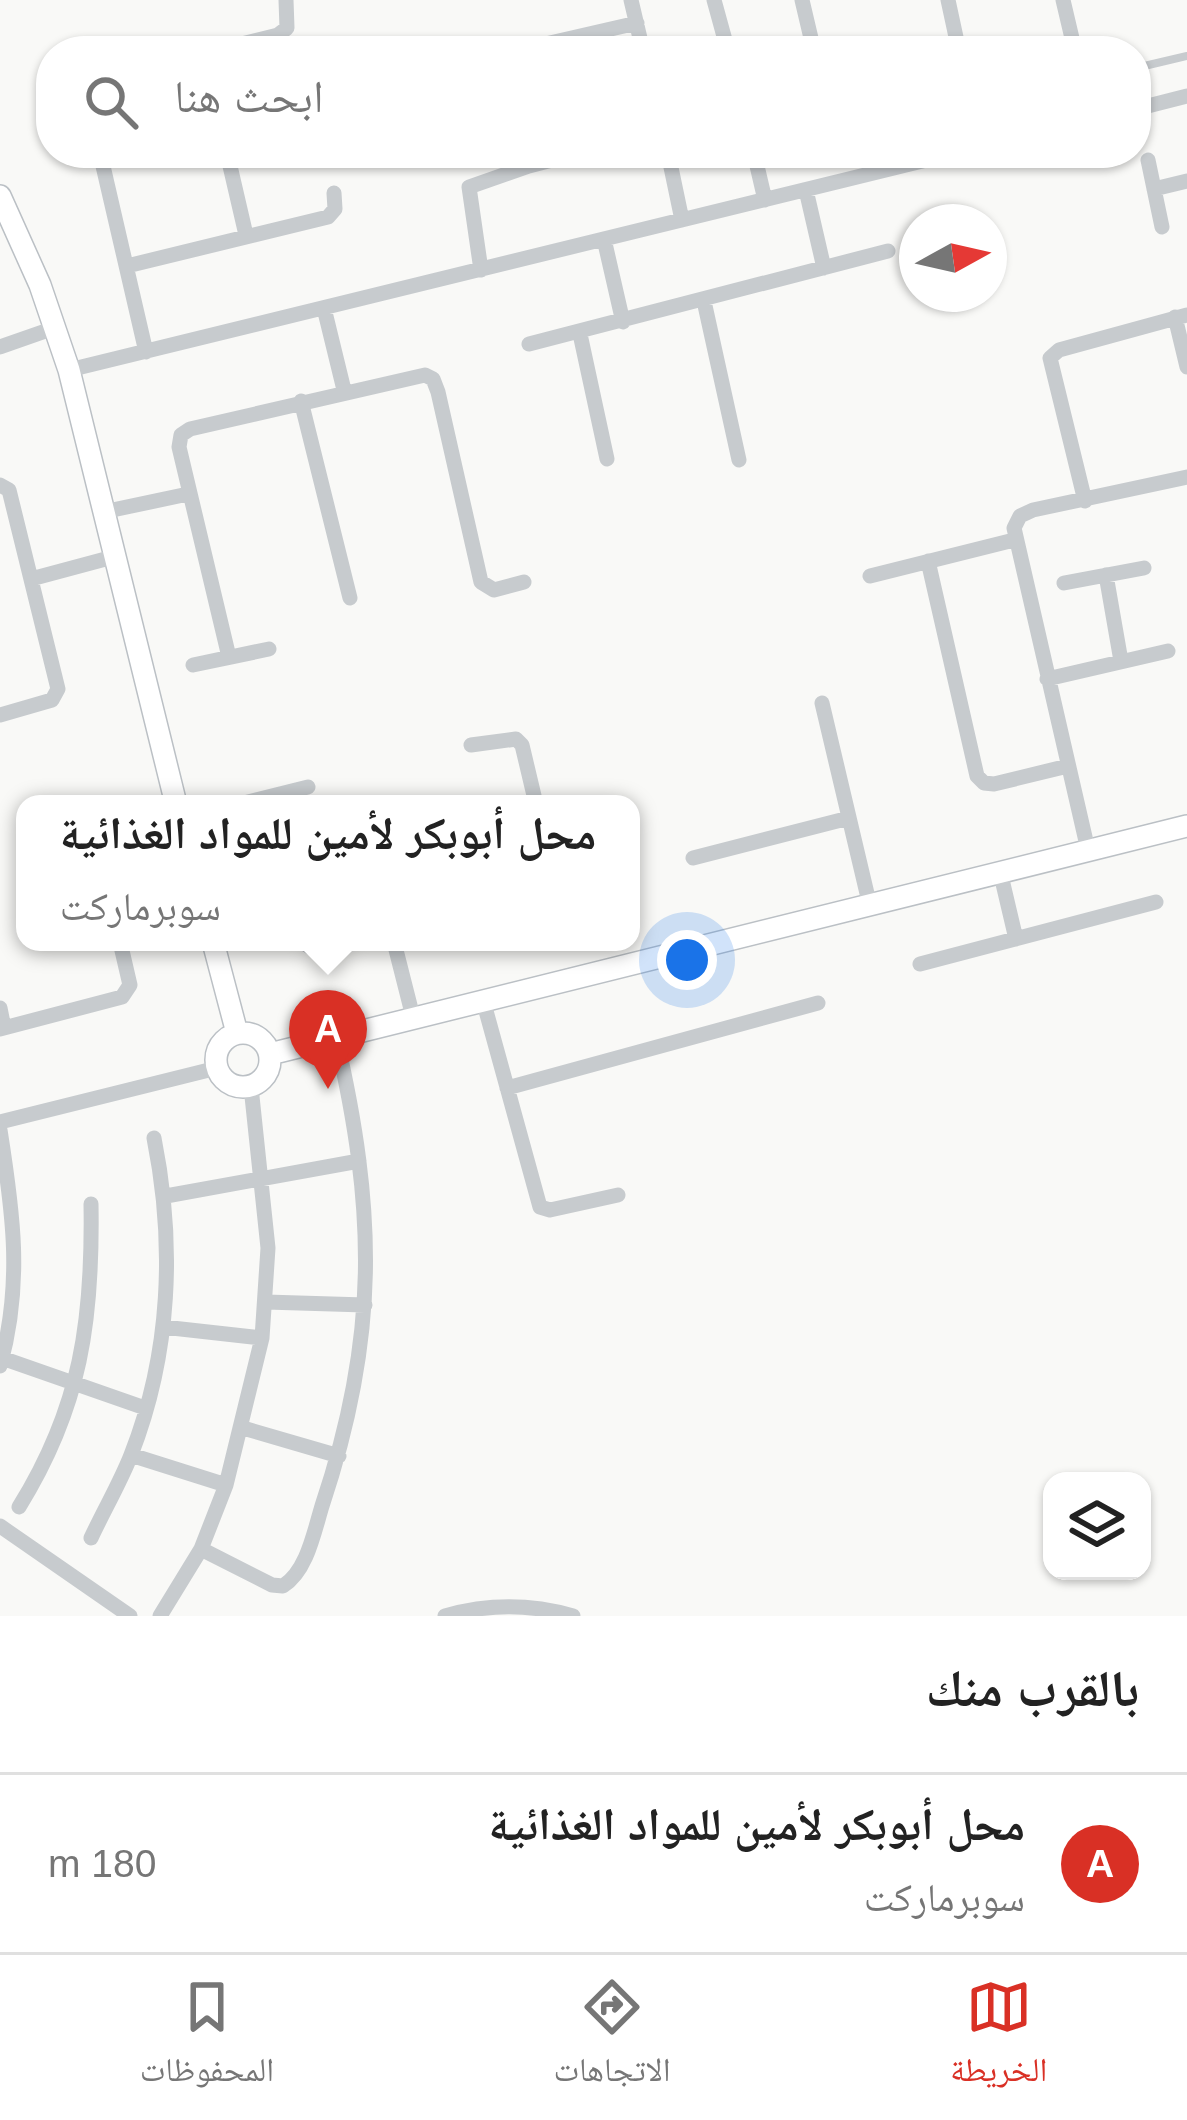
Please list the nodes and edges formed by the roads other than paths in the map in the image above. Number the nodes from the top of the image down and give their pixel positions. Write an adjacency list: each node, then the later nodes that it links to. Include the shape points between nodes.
1 (286, 0): 8 (street, via 287,28)
2 (631, 0): 7 (street)
3 (714, 0): 11 (street)
4 (802, 0): 12 (street)
5 (948, 0): 13 (street)
6 (1063, 0): 14 (street)
7 (637, 23): 9 (street); 10 (street)
8 (270, 36)
9 (580, 36)
10 (640, 36)
11 (724, 36)
12 (810, 36)
13 (956, 36)
14 (1071, 36)
15 (1187, 56): 16 (lane)
16 (1151, 64)
17 (1187, 96): 18 (street)
18 (1151, 105)
19 (104, 168): 37 (street)
20 (230, 168): 34 (street)
21 (507, 168): 39 (street, via 469,187)
22 (671, 168): 32 (street)
23 (758, 168): 31 (street)
24 (895, 168): 28 (street)
25 (1150, 168): 27 (street)
26 (1187, 181): 27 (street)
27 (1154, 188): 33 (street)
28 (806, 190): 31 (street); 38 (street)
29 (334, 193): 34 (street, via 328,217)
30 (0, 196): 44 (main road)
31 (765, 200): 32 (street)
32 (682, 220): 35 (street)
33 (1162, 227)
34 (246, 235): 37 (street)
35 (604, 239): 39 (street); 43 (street)
36 (888, 251): 38 (street)
37 (127, 266): 48 (street)
38 (824, 268): 40 (street)
39 (481, 269): 41 (street)
40 (704, 302): 43 (street); 54 (street)
41 (324, 308): 48 (street); 51 (street)
42 (1181, 316): 49 (street); 58 (street, via 1050,358)
43 (623, 322): 45 (street)
44 (56, 327): 47 (street); 50 (main road)
45 (580, 334): 46 (street); 53 (street)
46 (530, 344)
47 (0, 347)
48 (146, 352): 50 (street)
49 (1187, 367)
50 (69, 370): 59 (main road)
51 (344, 390): 52 (street); 67 (street, via 412,375 433,379 481,582 494,590)
52 (301, 401): 57 (street, via 190,429 179,447); 69 (street)
53 (607, 459)
54 (739, 460)
55 (1187, 477): 58 (street)
56 (0, 484): 66 (street, via 9,490)
57 (188, 494): 59 (street); 72 (street)
58 (1085, 501): 60 (street, via 1020,516)
59 (103, 512): 61 (main road)
60 (1014, 539): 62 (street); 75 (street)
61 (113, 557): 66 (street); 81 (main road)
62 (928, 561): 65 (street); 79 (street, via 977,776 994,784)
63 (1144, 568): 64 (street)
64 (1106, 575): 68 (street); 73 (street)
65 (870, 576)
66 (32, 579): 77 (street, via 56,695)
67 (524, 582)
68 (1064, 583)
69 (350, 598)
70 (269, 649): 72 (street)
71 (1168, 651): 73 (street)
72 (229, 657): 74 (street)
73 (1121, 661): 75 (street)
74 (193, 665)
75 (1047, 679): 79 (street)
76 (822, 703): 84 (street)
77 (0, 716)
78 (472, 745): 83 (street, via 516,739)
79 (1068, 766): 86 (street)
80 (308, 787): 82 (street)
81 (174, 795)
82 (285, 795)
83 (534, 795)
84 (849, 818): 87 (street); 89 (street)
85 (1187, 826): 86 (main road)
86 (1088, 850): 88 (main road)
87 (693, 859)
88 (1000, 871): 89 (main road); 91 (street)
89 (869, 902): 96 (main road)
90 (1156, 902): 91 (street)
91 (1016, 939): 95 (street)
92 (122, 951): 100 (street, via 130,986 122,997)
93 (215, 951): 101 (main road)
94 (396, 951): 99 (street)
95 (920, 964)
96 (483, 1000): 99 (main road); 106 (street)
97 (818, 1003): 106 (street)
98 (0, 1008): 100 (street)
99 (413, 1017): 102 (main road)
100 (2, 1029)
101 (237, 1033): 103 (main road, via 254,1035); 104 (main road, via 218,1050)
102 (336, 1037): 103 (main road); 109 (street)
103 (270, 1054): 105 (main road, via 265,1078)
104 (217, 1068): 105 (main road, via 230,1084); 107 (street)
105 (250, 1087): 110 (street)
106 (507, 1088): 112 (street, via 540,1207)
107 (0, 1126): 114 (street)
108 (154, 1138): 111 (street)
109 (359, 1161): 110 (street); 116 (street)
110 (262, 1178): 111 (street); 115 (street)
111 (166, 1196): 117 (street)
112 (618, 1196)
113 (92, 1204): 120 (street, via 93,1285)
114 (8, 1226): 119 (street, via 12,1300)
115 (266, 1301): 116 (street); 118 (street)
116 (365, 1304): 124 (street)
117 (163, 1327): 118 (street); 121 (street)
118 (262, 1338): 122 (street)
119 (1, 1362): 120 (street)
120 (74, 1384): 121 (street); 126 (street)
121 (145, 1408): 123 (street)
122 (243, 1428): 124 (street); 125 (street)
123 (131, 1455): 125 (street); 128 (street)
124 (339, 1456): 129 (street, via 295,1579 272,1585)
125 (226, 1485): 129 (street)
126 (19, 1507)
127 (0, 1526): 130 (street)
128 (91, 1538)
129 (201, 1550): 131 (street)
130 (130, 1616)
131 (160, 1616)
132 (445, 1616): 133 (street, via 520,1607)
133 (573, 1616)

